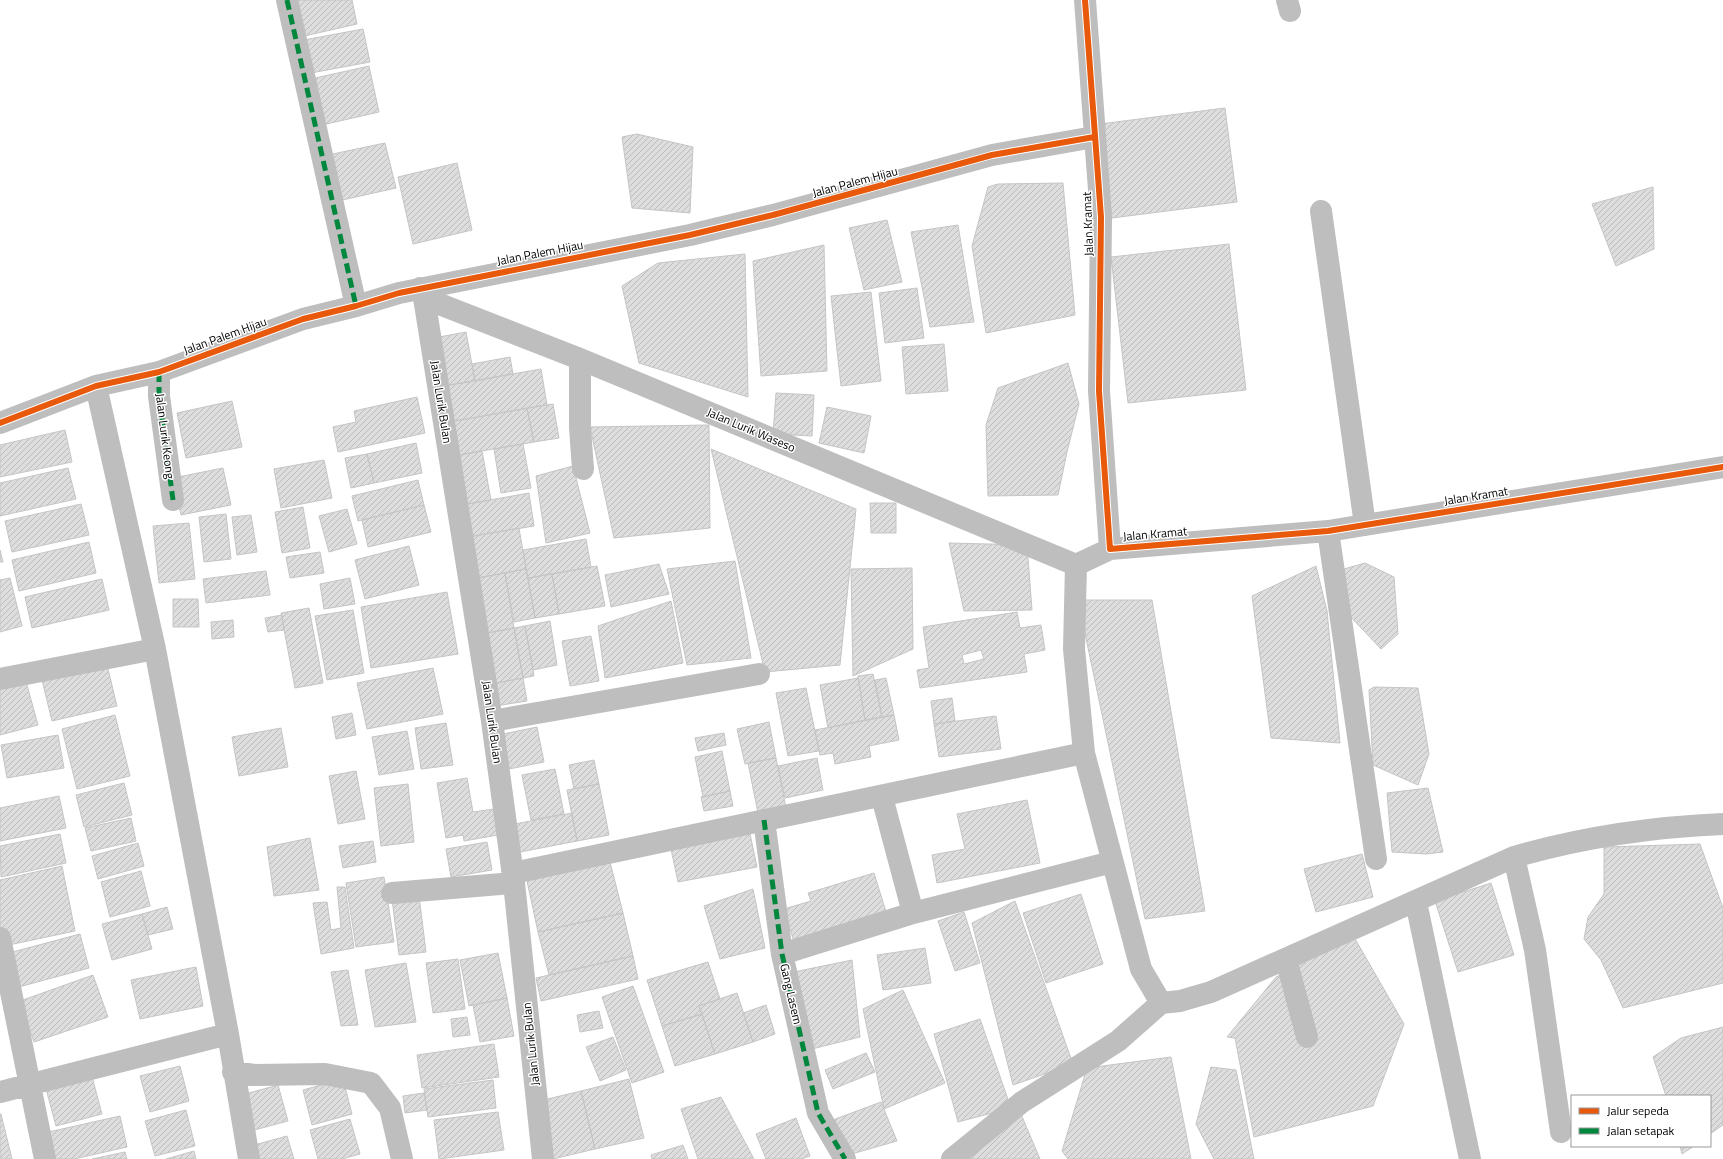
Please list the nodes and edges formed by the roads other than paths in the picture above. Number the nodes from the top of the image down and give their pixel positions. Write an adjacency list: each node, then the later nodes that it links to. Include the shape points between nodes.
1 (287, 0): 6 (street)
2 (1085, 0): 3 (street, Jalan Kramat)
3 (1094, 137): 5 (street, Jalan Palem Hijau, via 992,155 773,216); 16 (street, Jalan Kramat, via 1101,217 1099,391)
4 (1321, 211): 14 (street)
5 (422, 293): 6 (street, Jalan Palem Hijau); 7 (street, Jalan Lurik Waseso); 21 (street, Jalan Lurik Bulan)
6 (356, 306): 8 (street, Jalan Palem Hijau, via 303,319)
7 (580, 359): 12 (street); 17 (street, Jalan Lurik Waseso)
8 (158, 372): 9 (street, Jalan Palem Hijau); 13 (street, Jalan Lurik Keong)
9 (96, 386): 10 (street, Jalan Palem Hijau); 18 (street)
10 (0, 423)
11 (1723, 467): 14 (street, Jalan Kramat)
12 (583, 469)
13 (173, 500)
14 (1365, 526): 15 (street, Jalan Kramat)
15 (1328, 531): 16 (street, Jalan Kramat); 27 (street)
16 (1110, 549): 17 (street)
17 (1076, 565): 22 (street, via 1074,649)
18 (155, 649): 20 (street); 37 (street)
19 (758, 674): 21 (street)
20 (0, 679)
21 (492, 721): 29 (street, Jalan Lurik Bulan)
22 (1084, 753): 23 (street); 28 (street)
23 (882, 797): 24 (street); 32 (street)
24 (764, 820): 29 (street); 34 (street, Gang Lasem)
25 (1723, 824): 26 (street, via 1678,826 1615,834 1556,845)
26 (1514, 857): 31 (street); 42 (street, via 1535,950)
27 (1376, 859)
28 (1112, 862): 32 (street); 36 (street, via 1141,969)
29 (513, 878): 30 (street); 46 (street, Jalan Lurik Bulan)
30 (392, 893)
31 (1416, 902): 35 (street); 49 (street)
32 (913, 914): 34 (street)
33 (0, 938): 40 (street)
34 (782, 954): 47 (street, Gang Lasem, via 818,1113)
35 (1286, 959): 36 (street, via 1211,992); 38 (street)
36 (1162, 1004): 48 (street, via 1118,1041 1022,1102)
37 (228, 1034): 39 (street); 40 (street)
38 (1307, 1037)
39 (233, 1072): 44 (street); 45 (street, via 254,1075 325,1074 371,1083 390,1108)
40 (30, 1084): 41 (street); 43 (street)
41 (0, 1092)
42 (1561, 1132)
43 (45, 1159)
44 (248, 1159)
45 (402, 1159)
46 (543, 1159)
47 (845, 1159)
48 (952, 1159)
49 (1470, 1159)

